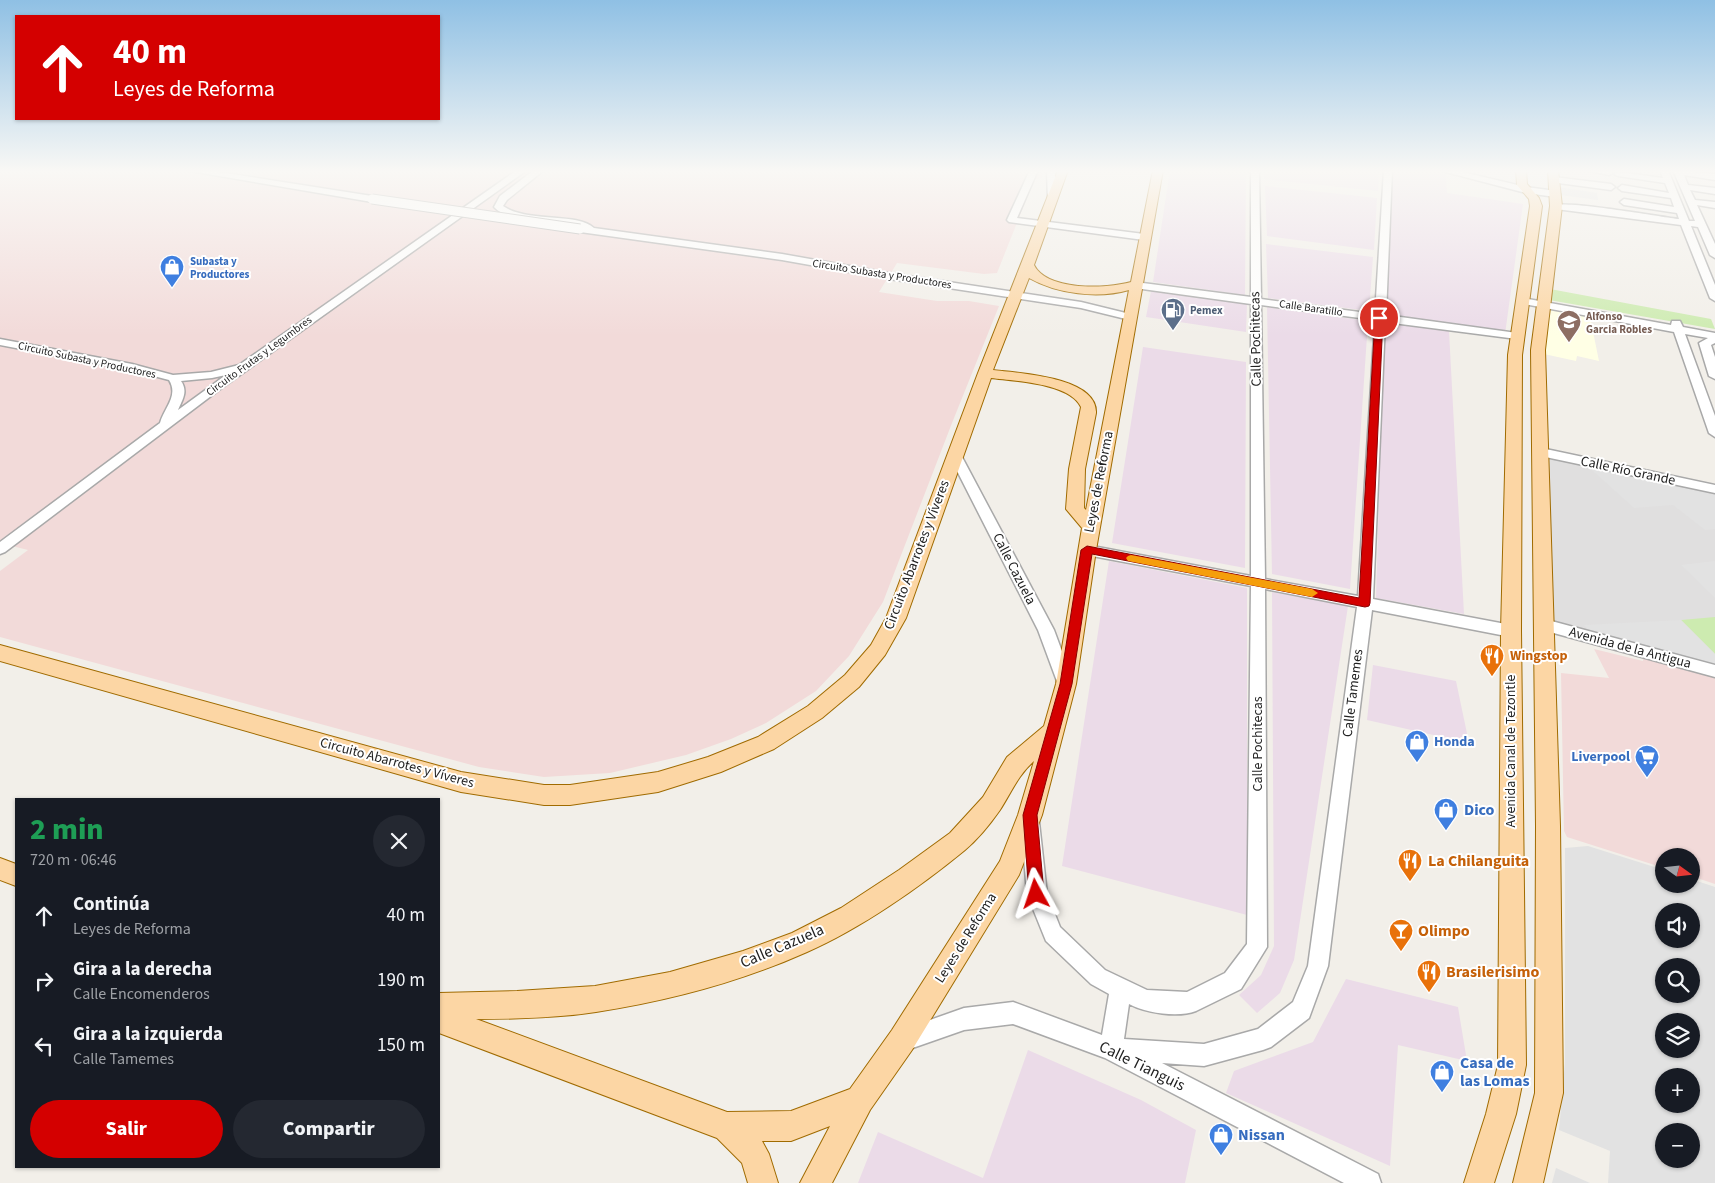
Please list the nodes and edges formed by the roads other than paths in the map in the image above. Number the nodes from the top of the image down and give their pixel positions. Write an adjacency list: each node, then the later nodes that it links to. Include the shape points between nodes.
1 (445, 225): 31 (street, Circuito Frutas y Legumbres)
2 (554, 225): 13 (street, Circuito Subasta y Productores, bridge)
3 (581, 225): 13 (street)
4 (1044, 225): 16 (main road, Circuito Abarrotes y Víveres)
5 (1053, 225): 14 (street)
6 (1146, 225): 14 (main road, Leyes de Reforma)
7 (1255, 225): 20 (street, Calle Pochitecas)
8 (1385, 225): 24 (street, Calle Tamemes)
9 (1533, 225): 21 (main road, Avenida Canal de Tezontle)
10 (1552, 225): 22 (main road)
11 (1686, 225): 19 (street)
12 (1705, 228): 15 (street)
13 (597, 231): 18 (street, Circuito Subasta y Productores, via 741,250)
14 (1144, 237): 17 (main road, Leyes de Reforma)
15 (1715, 253)
16 (1028, 265): 17 (main road, via 1033,275 1048,284 1098,291); 18 (main road, Circuito Abarrotes y Víveres)
17 (1135, 285): 20 (street, Calle Baratillo); 23 (main road, Leyes de Reforma)
18 (1015, 295): 23 (street, Circuito Subasta y Productores, via 1081,305); 32 (main road, Circuito Abarrotes y Víveres)
19 (1715, 298)
20 (1255, 301): 24 (street, Calle Baratillo); 43 (street, Calle Pochitecas)
21 (1523, 301): 22 (main road, via 1534,308); 27 (main road, Avenida Canal de Tezontle)
22 (1544, 306): 25 (street); 37 (main road, via 1538,350)
23 (1130, 317): 40 (main road, Leyes de Reforma)
24 (1379, 318): 27 (street, Calle Baratillo); 44 (street, Calle Tamemes)
25 (1677, 326): 26 (street); 28 (street); 36 (street)
26 (1715, 330)
27 (1517, 336): 46 (main road, Avenida Canal de Tezontle)
28 (1715, 337): 30 (street, via 1705,343)
29 (0, 342): 34 (street, Circuito Subasta y Productores, via 123,365)
30 (1712, 360): 33 (street)
31 (245, 366): 34 (street, Circuito Subasta y Productores, via 212,375); 35 (street, Circuito Frutas y Legumbres)
32 (985, 373): 38 (main road, Circuito Abarrotes y Víveres); 40 (main road, via 1056,384 1083,396 1089,406 1077,464 1075,509)
33 (1715, 376)
34 (173, 378): 35 (street, Circuito Subasta y Productores, via 179,387 178,398)
35 (164, 426): 41 (street, Circuito Frutas y Legumbres)
36 (1715, 433)
37 (1541, 452): 39 (street, Calle Río Grande); 45 (main road)
38 (956, 457): 47 (main road, Circuito Abarrotes y Víveres, via 896,618 878,650 852,681 815,712 766,743 658,782 570,795 544,795 461,782); 49 (street, Calle Cazuela, via 1046,630)
39 (1715, 489)
40 (1091, 527): 42 (main road, Leyes de Reforma)
41 (0, 549)
42 (1087, 550): 43 (street); 49 (main road, Leyes de Reforma)
43 (1258, 582): 44 (street); 52 (street, Calle Pochitecas, via 1257,947 1233,981 1188,1002 1145,1001)
44 (1365, 603): 46 (street); 56 (street, Calle Tamemes, via 1318,966 1301,1010 1263,1039 1204,1055)
45 (1544, 625): 48 (street, Avenida de la Antigua); 63 (main road, via 1549,1093)
46 (1511, 631): 62 (main road, Avenida Canal de Tezontle, via 1512,1065 1502,1114)
47 (0, 653)
48 (1715, 671)
49 (1066, 684): 50 (main road, Leyes de Reforma)
50 (1053, 731): 51 (main road, Leyes de Reforma); 53 (main road, Calle Cazuela, via 1015,764 991,804 958,841 900,884 799,943 743,964 670,985 595,999)
51 (1030, 815): 52 (street, Calle Pochitecas, via 1036,894 1053,934 1098,977); 55 (main road, Leyes de Reforma, via 1010,867)
52 (1121, 989): 56 (street)
53 (440, 1006)
54 (440, 1018): 58 (main road)
55 (902, 1040): 56 (street, Calle Tianguis, via 964,1019 1013,1013); 57 (main road, Leyes de Reforma)
56 (1111, 1049): 61 (street, Calle Tianguis)
57 (860, 1100): 58 (main road, via 791,1126); 60 (main road, Leyes de Reforma)
58 (727, 1127): 59 (main road, via 754,1154)
59 (763, 1183)
60 (815, 1183)
61 (1369, 1183)
62 (1479, 1183)
63 (1528, 1183)

